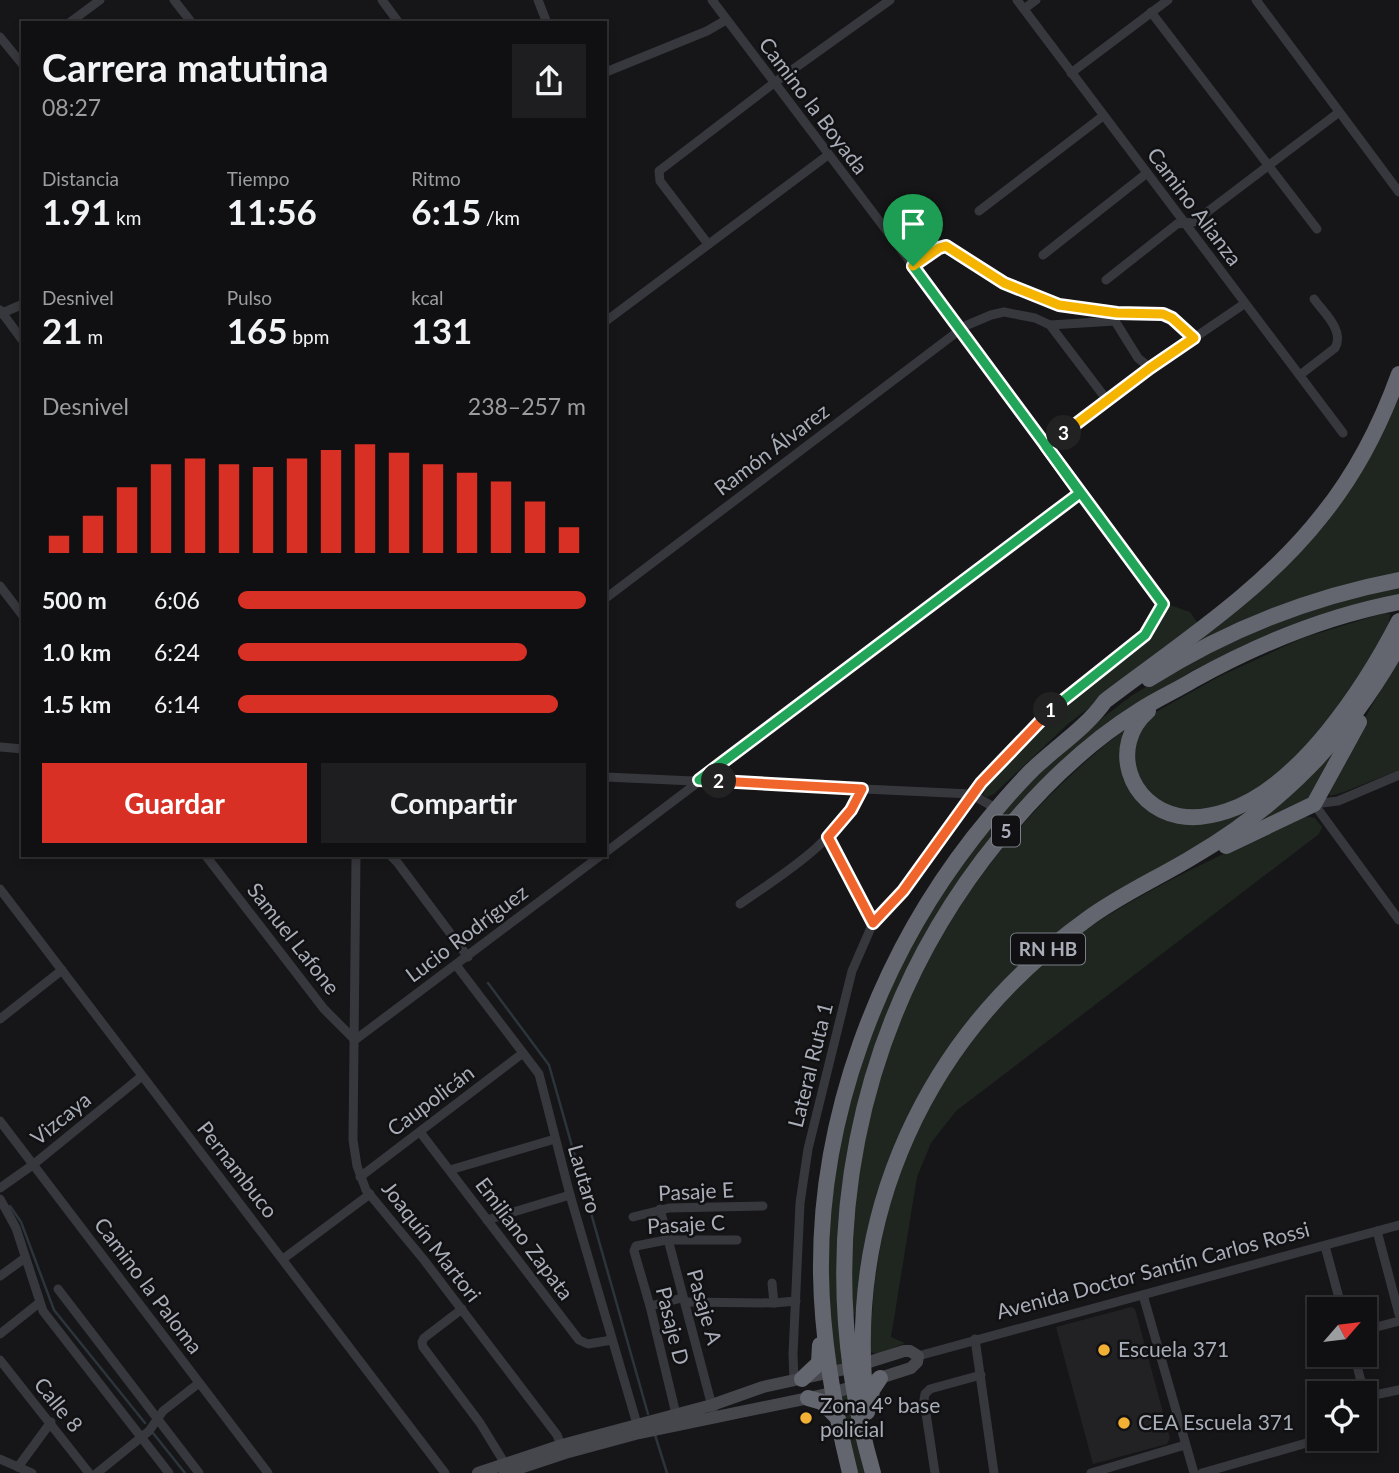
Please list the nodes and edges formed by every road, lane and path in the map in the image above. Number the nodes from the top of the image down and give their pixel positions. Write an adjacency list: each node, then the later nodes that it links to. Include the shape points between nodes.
1 (100, 0): 14 (street)
2 (174, 0): 15 (street)
3 (382, 0): 16 (street)
4 (538, 0): 17 (street)
5 (712, 0): 13 (street, Camino la Boyada)
6 (890, 0): 22 (street)
7 (1017, 0): 11 (street, Camino Alianza)
8 (1036, 0): 11 (street)
9 (1168, 0): 12 (street)
10 (1256, 0): 23 (street)
11 (1024, 9): 21 (street, Camino Alianza)
12 (1152, 12): 21 (street); 26 (street)
13 (726, 20): 20 (street); 22 (street, Camino la Boyada)
14 (72, 21)
15 (190, 21)
16 (398, 21)
17 (546, 21)
18 (0, 37): 19 (street)
19 (21, 61)
20 (607, 72)
21 (1071, 73): 24 (street, Camino Alianza)
22 (774, 83): 25 (street, Camino la Boyada); 32 (street, via 657,174)
23 (1338, 113): 26 (street); 28 (street)
24 (1103, 116): 27 (street, Camino Alianza); 29 (street)
25 (828, 155): 32 (street); 34 (street, Camino la Boyada)
26 (1270, 165): 30 (street, via 1194,222); 31 (street)
27 (1147, 173): 30 (street, Camino Alianza); 33 (street)
28 (1399, 192)
29 (979, 211)
30 (1185, 223): 35 (street, via 1177,224); 37 (street, Camino Alianza)
31 (1317, 229)
32 (708, 244): 41 (street)
33 (1043, 255)
34 (913, 266): 40 (street, via 946,246 1004,283 1059,305); 43 (street, Camino la Boyada)
35 (1106, 281)
36 (1314, 299): 48 (street, via 1339,335 1338,342)
37 (1244, 304): 45 (street); 48 (street, Camino Alianza)
38 (21, 305): 39 (street)
39 (1, 312): 44 (street)
40 (1116, 317): 42 (street); 45 (street, via 1163,314); 46 (street, via 1138,358)
41 (607, 320)
42 (1050, 325): 43 (street, via 1004,312); 49 (street)
43 (960, 329): 51 (street, Camino la Boyada); 55 (street, Ramón Álvarez)
44 (21, 338)
45 (1194, 338): 46 (street)
46 (1150, 368): 49 (street)
47 (1399, 374): 63 (highway, via 1367,446 1339,493 1305,536 1262,578 1105,701)
48 (1300, 375): 50 (street, Camino Alianza)
49 (1107, 400): 51 (street)
50 (1343, 433)
51 (1046, 446): 52 (street, Camino la Boyada)
52 (1080, 493): 57 (street, Camino la Boyada); 68 (street)
53 (1399, 580): 63 (highway, via 1327,598 1240,630 1162,670)
54 (0, 586): 58 (street)
55 (607, 597)
56 (1399, 602): 62 (highway, 5, via 1271,641)
57 (1163, 604): 70 (street, Lateral Ruta 1, via 1145,635 1051,709)
58 (21, 613)
59 (1399, 621): 62 (highway, via 1365,683 1302,760 1264,792 1228,811 1199,817 1170,813 1145,799 1134,784 1126,759 1128,741 1135,724)
60 (1399, 645): 61 (highway, RN HB)
61 (1371, 692): 71 (highway); 79 (highway, RN HB, via 1343,731 1286,790)
62 (1169, 694): 133 (highway, 5, via 1118,725 1033,800 972,874 918,963 878,1058 848,1189 846,1328)
63 (1093, 718): 72 (highway)
64 (0, 738): 65 (street)
65 (4, 748)
66 (1399, 775): 71 (street, via 1338,801)
67 (607, 777): 68 (street)
68 (699, 780): 69 (street); 74 (street)
69 (862, 789): 70 (street); 73 (street)
70 (971, 794): 72 (street); 83 (street, Lateral Ruta 1, via 903,891)
71 (1314, 804): 79 (highway); 82 (street)
72 (997, 809): 127 (highway, via 929,899 889,972 859,1046 830,1165 821,1273)
73 (828, 837): 81 (street); 83 (street)
74 (607, 851)
75 (207, 857): 88 (street, Samuel Lafone, via 324,1009)
76 (356, 857): 88 (street, Joaquín Martori)
77 (392, 857): 84 (street)
78 (599, 857): 84 (street, Lucio Rodríguez)
79 (1191, 858): 133 (highway, RN HB, via 1107,906 1052,945 999,995 947,1060 912,1124 879,1211)
80 (0, 889): 86 (street, Pernambuco)
81 (740, 904)
82 (1399, 920)
83 (873, 923): 119 (street, Lateral Ruta 1, via 852,971 808,1149 800,1203)
84 (468, 957): 85 (street, Lucio Rodríguez)
85 (456, 965): 88 (street, Lucio Rodríguez); 89 (street, Lautaro)
86 (62, 970): 87 (street); 90 (street, Pernambuco)
87 (0, 1019)
88 (355, 1040): 96 (street, Joaquín Martori, via 353,1140)
89 (523, 1053): 92 (street, Caupolicán); 93 (street, Lautaro, via 538,1074)
90 (142, 1076): 94 (street, Vizcaya); 112 (street, Pernambuco)
91 (0, 1121): 94 (street, Camino la Paloma)
92 (421, 1132): 95 (street, Emiliano Zapata); 96 (street, Caupolicán)
93 (555, 1139): 95 (street); 99 (street, Lautaro)
94 (34, 1164): 97 (street, Vizcaya); 138 (street, Camino la Paloma)
95 (450, 1170): 104 (street, Emiliano Zapata)
96 (360, 1177): 98 (street, Joaquín Martori)
97 (0, 1188)
98 (370, 1194): 112 (street); 123 (street, Joaquín Martori)
99 (570, 1195): 104 (street); 130 (street, Lautaro)
100 (0, 1199): 111 (street)
101 (763, 1206): 102 (street, Pasaje E)
102 (660, 1209): 103 (street, Pasaje E); 107 (street, Pasaje A)
103 (633, 1217)
104 (487, 1220): 130 (street, Emiliano Zapata, via 579,1340 588,1344)
105 (1399, 1225): 106 (street, Avenida Doctor Santín Carlos Rossi)
106 (1377, 1231): 110 (street, Avenida Doctor Santín Carlos Rossi); 124 (street)
107 (666, 1240): 108 (street, Pasaje C); 109 (street, Pasaje C); 118 (street, Pasaje A)
108 (737, 1240)
109 (636, 1246): 122 (street, Pasaje D)
110 (1325, 1246): 116 (street, Avenida Doctor Santín Carlos Rossi); 117 (street)
111 (25, 1258): 113 (street); 120 (street)
112 (283, 1259): 164 (street, Pernambuco)
113 (0, 1276)
114 (772, 1283): 121 (street)
115 (58, 1289): 148 (street)
116 (1143, 1295): 129 (street, Avenida Doctor Santín Carlos Rossi); 153 (street)
117 (1339, 1297)
118 (684, 1300): 121 (street); 122 (street); 145 (street, Pasaje A)
119 (796, 1301): 121 (street); 136 (street, Lateral Ruta 1)
120 (39, 1303): 128 (street); 151 (street)
121 (774, 1303)
122 (650, 1306): 146 (street, Pasaje D)
123 (462, 1309): 154 (street, Joaquín Martori); 157 (street, via 424,1338 423,1348 480,1423)
124 (1399, 1314)
125 (1399, 1321): 126 (street)
126 (1377, 1327)
127 (825, 1329): 134 (highway); 136 (highway, via 819,1363)
128 (0, 1334)
129 (975, 1339): 131 (street, Avenida Doctor Santín Carlos Rossi); 135 (street)
130 (612, 1340): 150 (street, Lautaro)
131 (918, 1356): 133 (street, Avenida Doctor Santín Carlos Rossi, via 904,1351); 137 (street, Avenida Doctor Santín Carlos Rossi, via 911,1368)
132 (0, 1360): 149 (street, Calle 8)
133 (856, 1366): 134 (street, Avenida Doctor Santín Carlos Rossi); 137 (highway, 5)
134 (829, 1373): 136 (street, Avenida Doctor Santín Carlos Rossi); 141 (highway)
135 (981, 1375): 168 (street, via 925,1394); 169 (street)
136 (798, 1380): 139 (street, Avenida Doctor Santín Carlos Rossi)
137 (866, 1383): 141 (street, Avenida Doctor Santín Carlos Rossi); 167 (highway, 5); 167 (highway, via 872,1390 867,1409)
138 (199, 1384): 148 (street); 163 (street, Camino la Paloma)
139 (763, 1387): 144 (street); 145 (street, Avenida Doctor Santín Carlos Rossi)
140 (1399, 1390): 142 (street)
141 (833, 1392): 143 (street, Avenida Doctor Santín Carlos Rossi); 147 (highway)
142 (1377, 1394)
143 (808, 1398): 144 (street, Avenida Doctor Santín Carlos Rossi); 147 (highway, via 822,1402)
144 (767, 1407): 145 (street, Avenida Doctor Santín Carlos Rossi)
145 (713, 1410): 146 (street, Avenida Doctor Santín Carlos Rossi); 154 (street, Avenida Doctor Santín Carlos Rossi)
146 (676, 1414): 150 (street, Avenida Doctor Santín Carlos Rossi)
147 (837, 1417): 166 (highway)
148 (158, 1418): 151 (street); 162 (street)
149 (51, 1422): 156 (street); 159 (street, Calle 8)
150 (637, 1424): 154 (street, Avenida Doctor Santín Carlos Rossi)
151 (142, 1437): 160 (street); 161 (street)
152 (1307, 1443): 172 (street)
153 (1185, 1445): 170 (street); 171 (street)
154 (563, 1449): 157 (street, Avenida Doctor Santín Carlos Rossi)
155 (0, 1460): 156 (street)
156 (18, 1467): 158 (street)
157 (507, 1469): 165 (street, Avenida Doctor Santín Carlos Rossi)
158 (32, 1473)
159 (89, 1473)
160 (97, 1473)
161 (169, 1473)
162 (199, 1473)
163 (268, 1473)
164 (445, 1473)
165 (478, 1473)
166 (850, 1473)
167 (876, 1473)
168 (935, 1473)
169 (993, 1473)
170 (1091, 1473)
171 (1194, 1473)
172 (1202, 1473)

